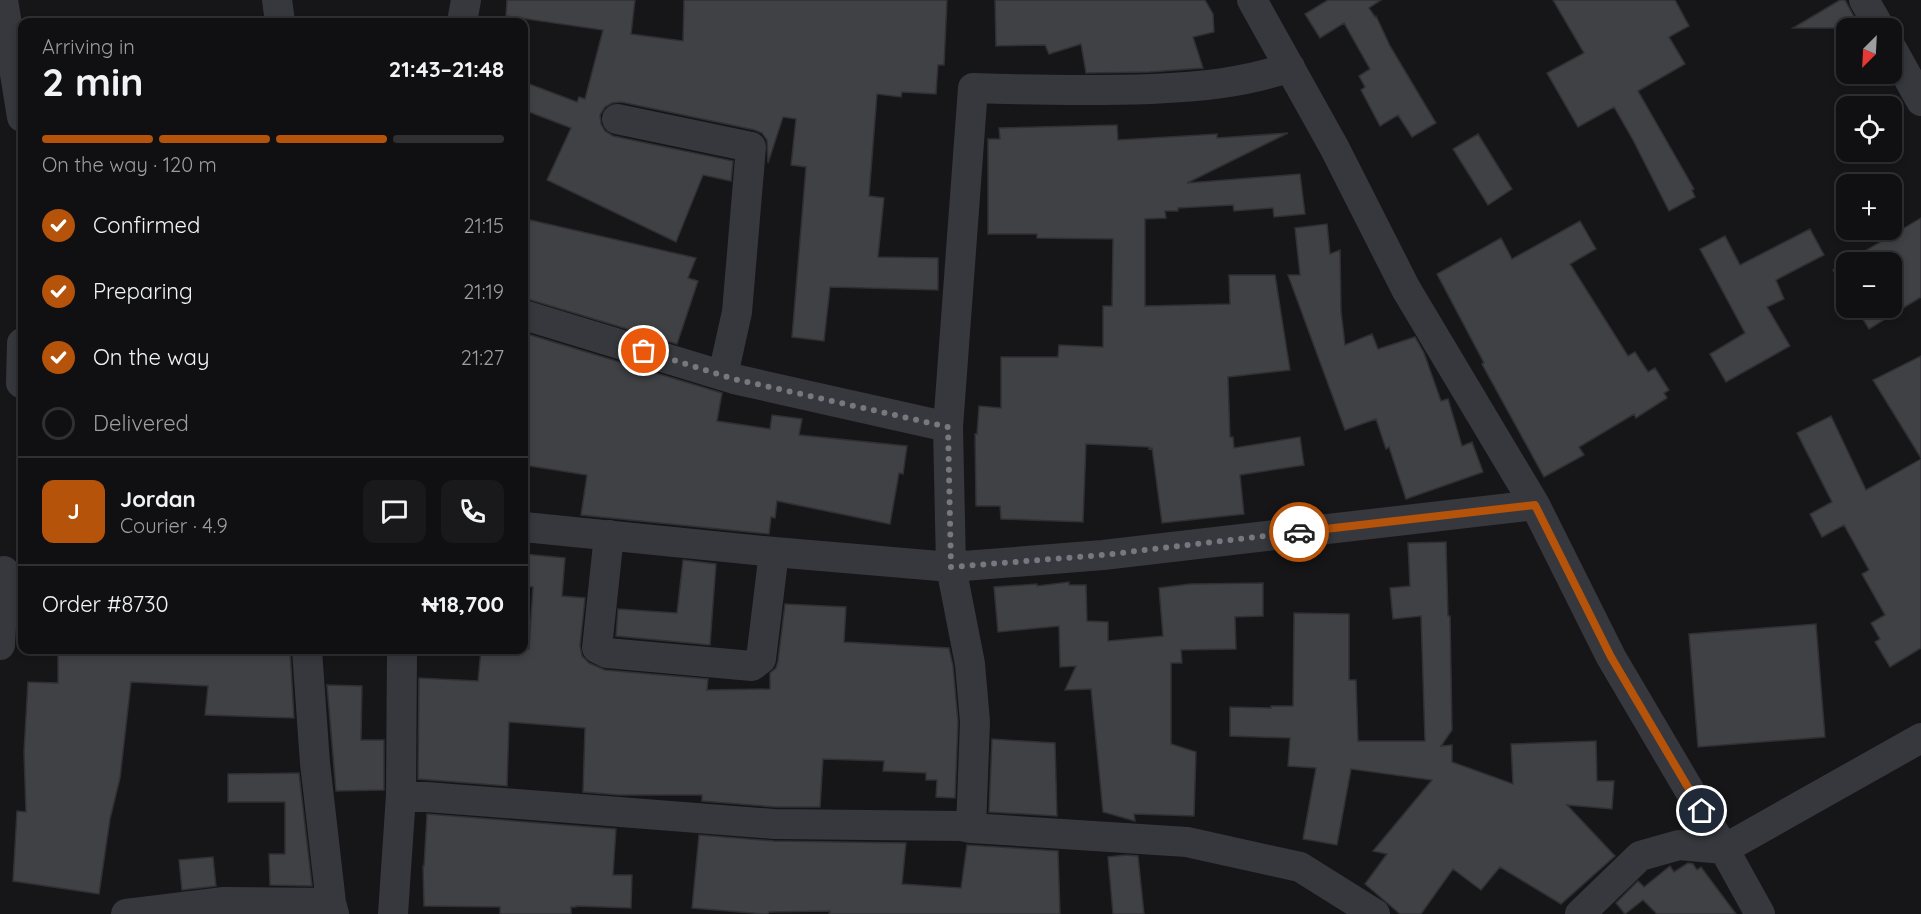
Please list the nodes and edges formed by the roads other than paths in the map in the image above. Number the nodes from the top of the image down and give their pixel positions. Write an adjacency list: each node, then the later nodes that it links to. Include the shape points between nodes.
1 (1, 0): 11 (street)
2 (278, 0): 6 (street)
3 (466, 0): 7 (street)
4 (1252, 0): 10 (street)
5 (1864, 0): 8 (street)
6 (280, 18)
7 (463, 18)
8 (1874, 18)
9 (1902, 67): 12 (street)
10 (1290, 68): 16 (street, via 1203,86 1087,92 973,88); 17 (street, via 1406,289)
11 (18, 95)
12 (1921, 101)
13 (617, 119): 15 (street, via 751,147 737,312)
14 (528, 316): 15 (street)
15 (723, 375): 16 (street)
16 (948, 427): 21 (street)
17 (1535, 505): 21 (street, via 1103,555); 29 (street, via 1611,657)
18 (528, 527): 19 (street)
19 (609, 535): 20 (street); 20 (street, via 597,648 607,653 752,666 761,659)
20 (774, 552): 21 (street)
21 (951, 567): 28 (street, via 970,664 975,722)
22 (9, 571): 23 (street)
23 (0, 645)
24 (307, 654): 31 (street)
25 (402, 654): 27 (street)
26 (1921, 738): 29 (street)
27 (401, 795): 28 (street, via 774,824); 33 (street)
28 (971, 828): 34 (street, via 1187,842 1300,867)
29 (1724, 849): 35 (street, via 1679,845 1640,856); 36 (street)
30 (223, 908): 31 (street); 32 (street)
31 (332, 909)
32 (126, 914)
33 (393, 914)
34 (1375, 914)
35 (1580, 914)
36 (1760, 914)

